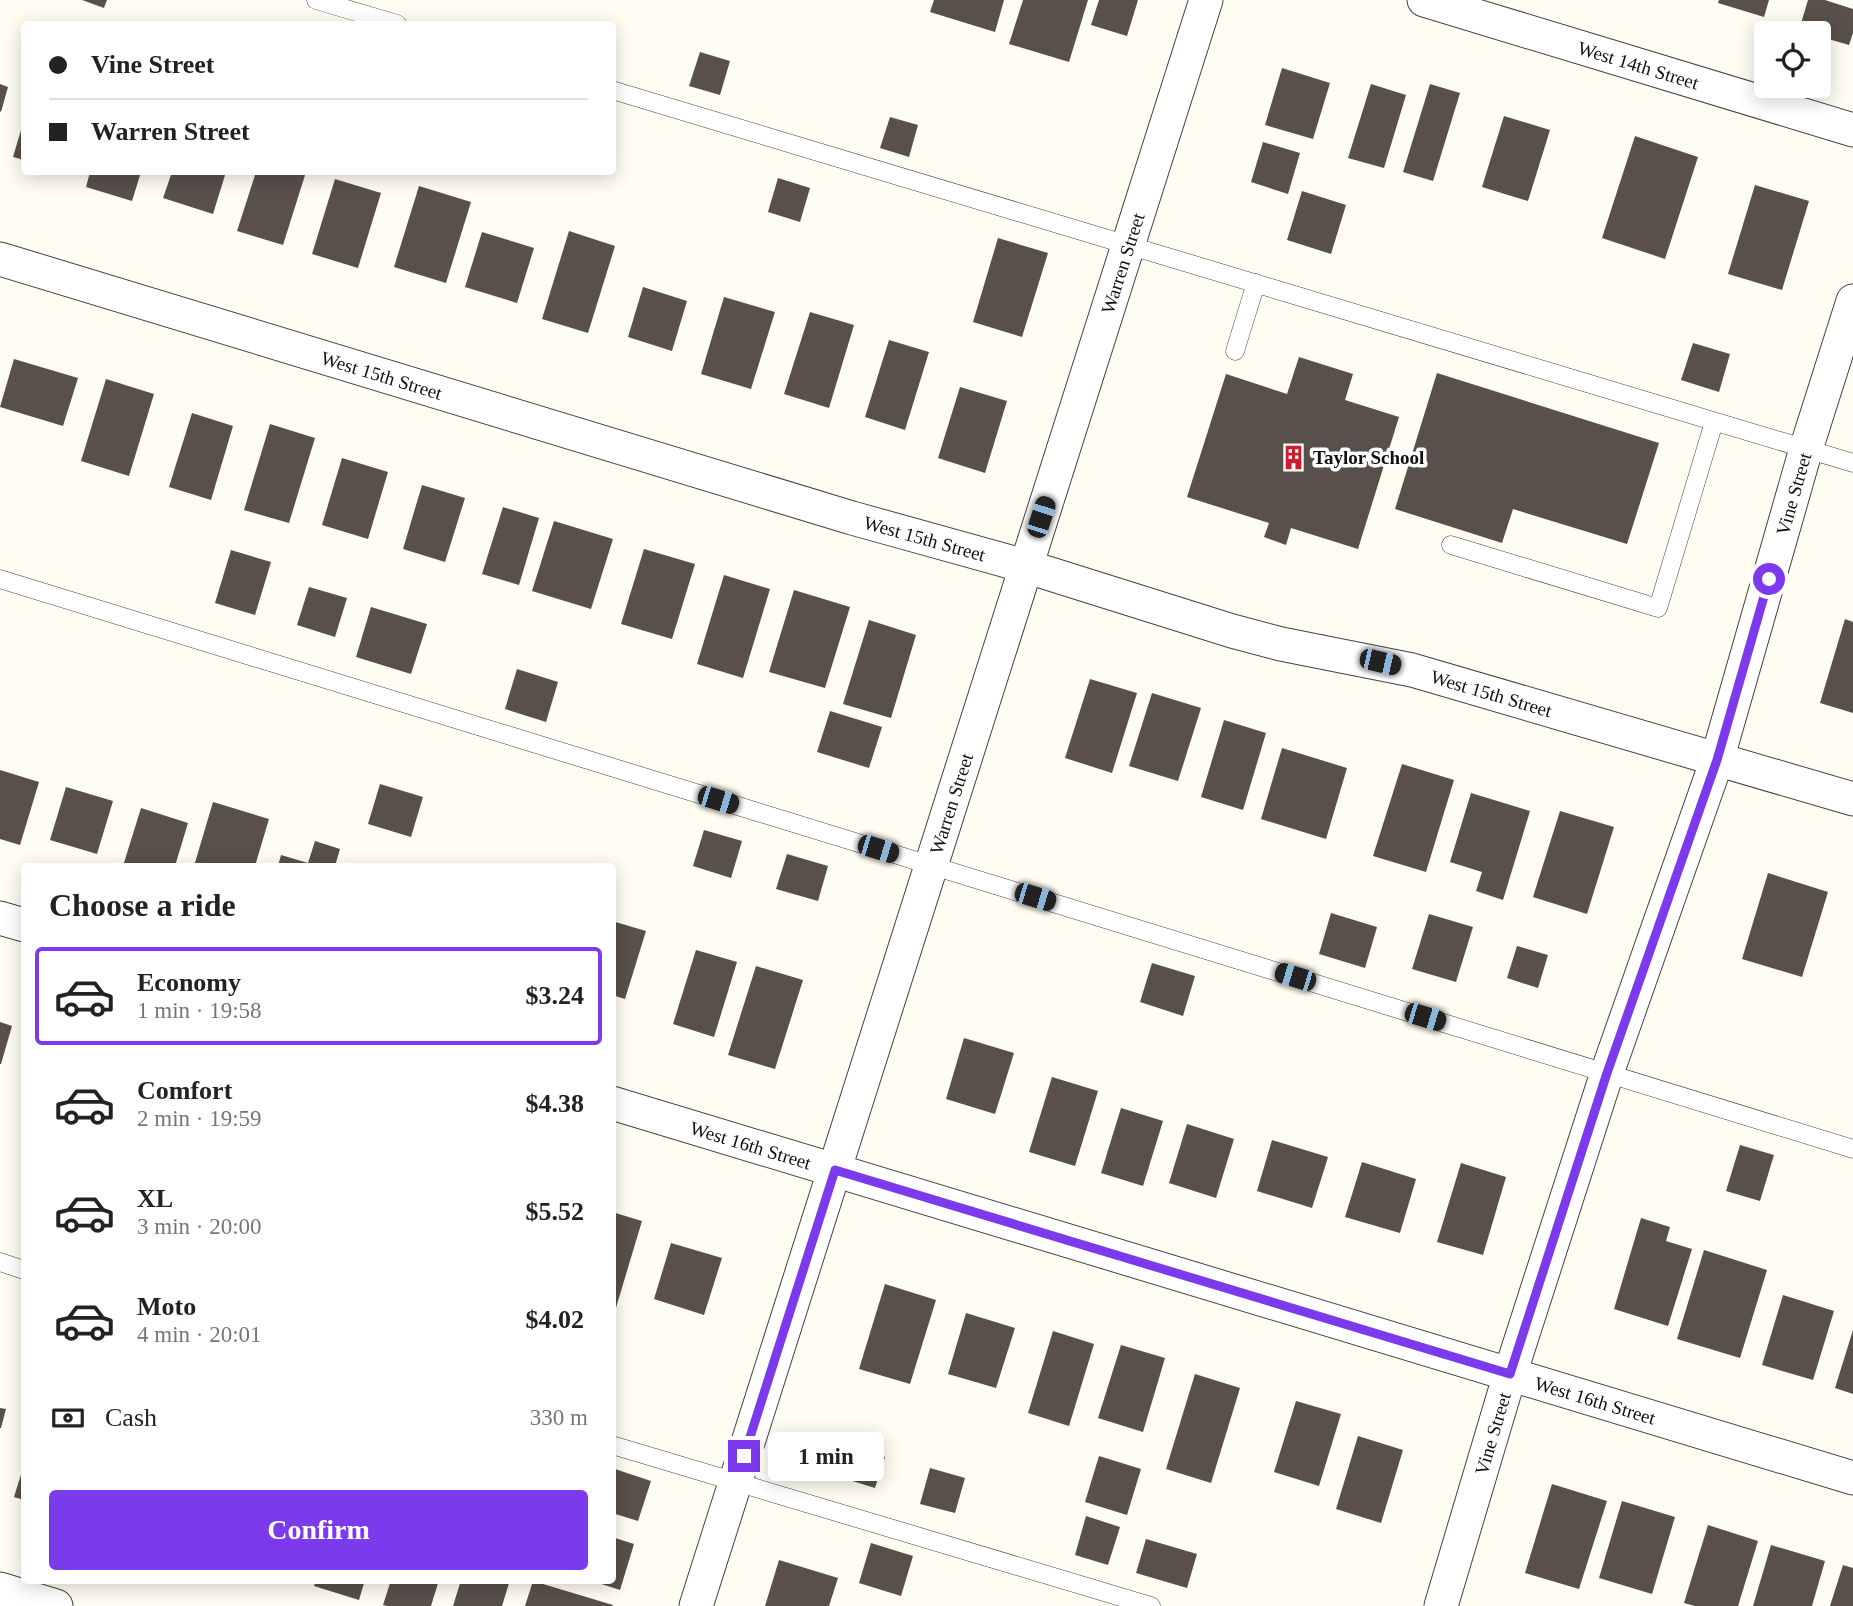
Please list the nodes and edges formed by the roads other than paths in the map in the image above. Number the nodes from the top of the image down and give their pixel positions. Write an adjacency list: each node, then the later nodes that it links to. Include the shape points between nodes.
1 (316, 0): 4 (lane)
2 (1206, 0): 7 (street, Warren Street)
3 (1424, 0): 6 (street, West 14th Street)
4 (387, 21)
5 (616, 91): 7 (lane)
6 (1853, 130)
7 (1128, 245): 9 (lane); 16 (street, Warren Street)
8 (0, 259): 16 (street, West 15th Street, via 852,518)
9 (1256, 284): 11 (lane); 12 (lane)
10 (1853, 301): 13 (street, Vine Street)
11 (1235, 351)
12 (1714, 422): 13 (lane); 15 (lane, via 1658,608)
13 (1806, 449): 14 (lane); 18 (street, Vine Street)
14 (1853, 463)
15 (1451, 545)
16 (1026, 566): 18 (street, West 15th Street, via 1231,631 1412,670); 20 (street, Warren Street)
17 (0, 579): 20 (lane)
18 (1717, 760): 19 (street, West 15th Street); 23 (street, Vine Street)
19 (1853, 799)
20 (931, 865): 23 (lane); 26 (street, Warren Street)
21 (0, 918): 22 (street)
22 (21, 924)
23 (1607, 1073): 25 (lane); 29 (street, Vine Street)
24 (616, 1104): 26 (street, West 16th Street)
25 (1853, 1149)
26 (835, 1170): 29 (street, West 16th Street); 32 (street, Warren Street)
27 (0, 1262): 28 (lane)
28 (21, 1269)
29 (1510, 1374): 31 (street, West 16th Street); 37 (street, Vine Street)
30 (616, 1446): 32 (lane)
31 (1853, 1478)
32 (735, 1482): 35 (street, Warren Street); 36 (lane)
33 (0, 1589): 34 (street)
34 (56, 1606)
35 (696, 1606)
36 (1151, 1606)
37 (1441, 1606)

